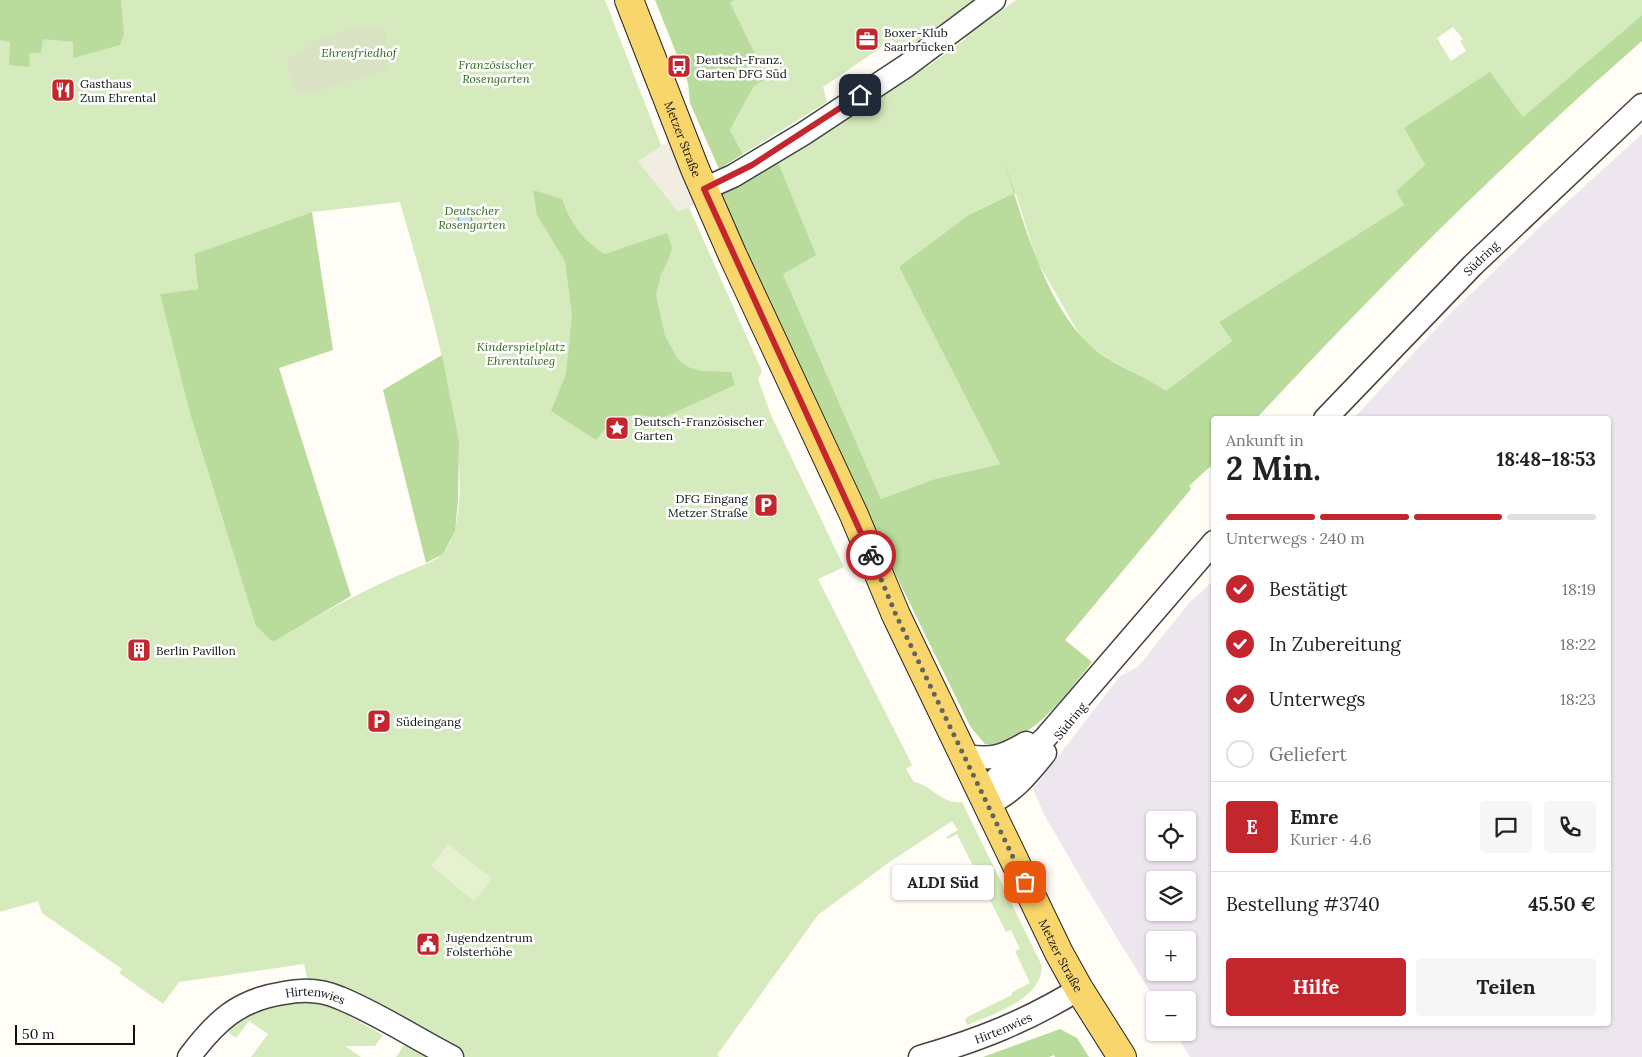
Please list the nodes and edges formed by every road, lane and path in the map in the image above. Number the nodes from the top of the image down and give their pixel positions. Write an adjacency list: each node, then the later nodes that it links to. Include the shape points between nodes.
1 (629, 0): 4 (main road, Metzer Straße)
2 (994, 0): 4 (street, via 906,66 803,134 733,176)
3 (1642, 105): 5 (street, Südring, via 1473,265)
4 (704, 189): 9 (main road, Metzer Straße, via 854,515 896,615)
5 (1328, 416)
6 (1211, 546): 7 (street, Südring)
7 (1142, 627): 8 (street, Südring); 10 (street, Südring, via 1021,783 1005,796)
8 (1060, 720): 9 (street, Südring, via 998,758); 10 (street, Südring, via 1032,751 995,780)
9 (964, 756): 10 (main road, Metzer Straße)
10 (986, 799): 11 (main road, Metzer Straße)
11 (1079, 989): 12 (street, Hirtenwies, via 1039,1013); 16 (main road, Metzer Straße)
12 (960, 1051): 15 (street, Hirtenwies)
13 (189, 1057): 14 (street, Hirtenwies, via 210,1030 240,1005 271,995 303,990 339,997)
14 (452, 1057)
15 (920, 1057)
16 (1122, 1057)

